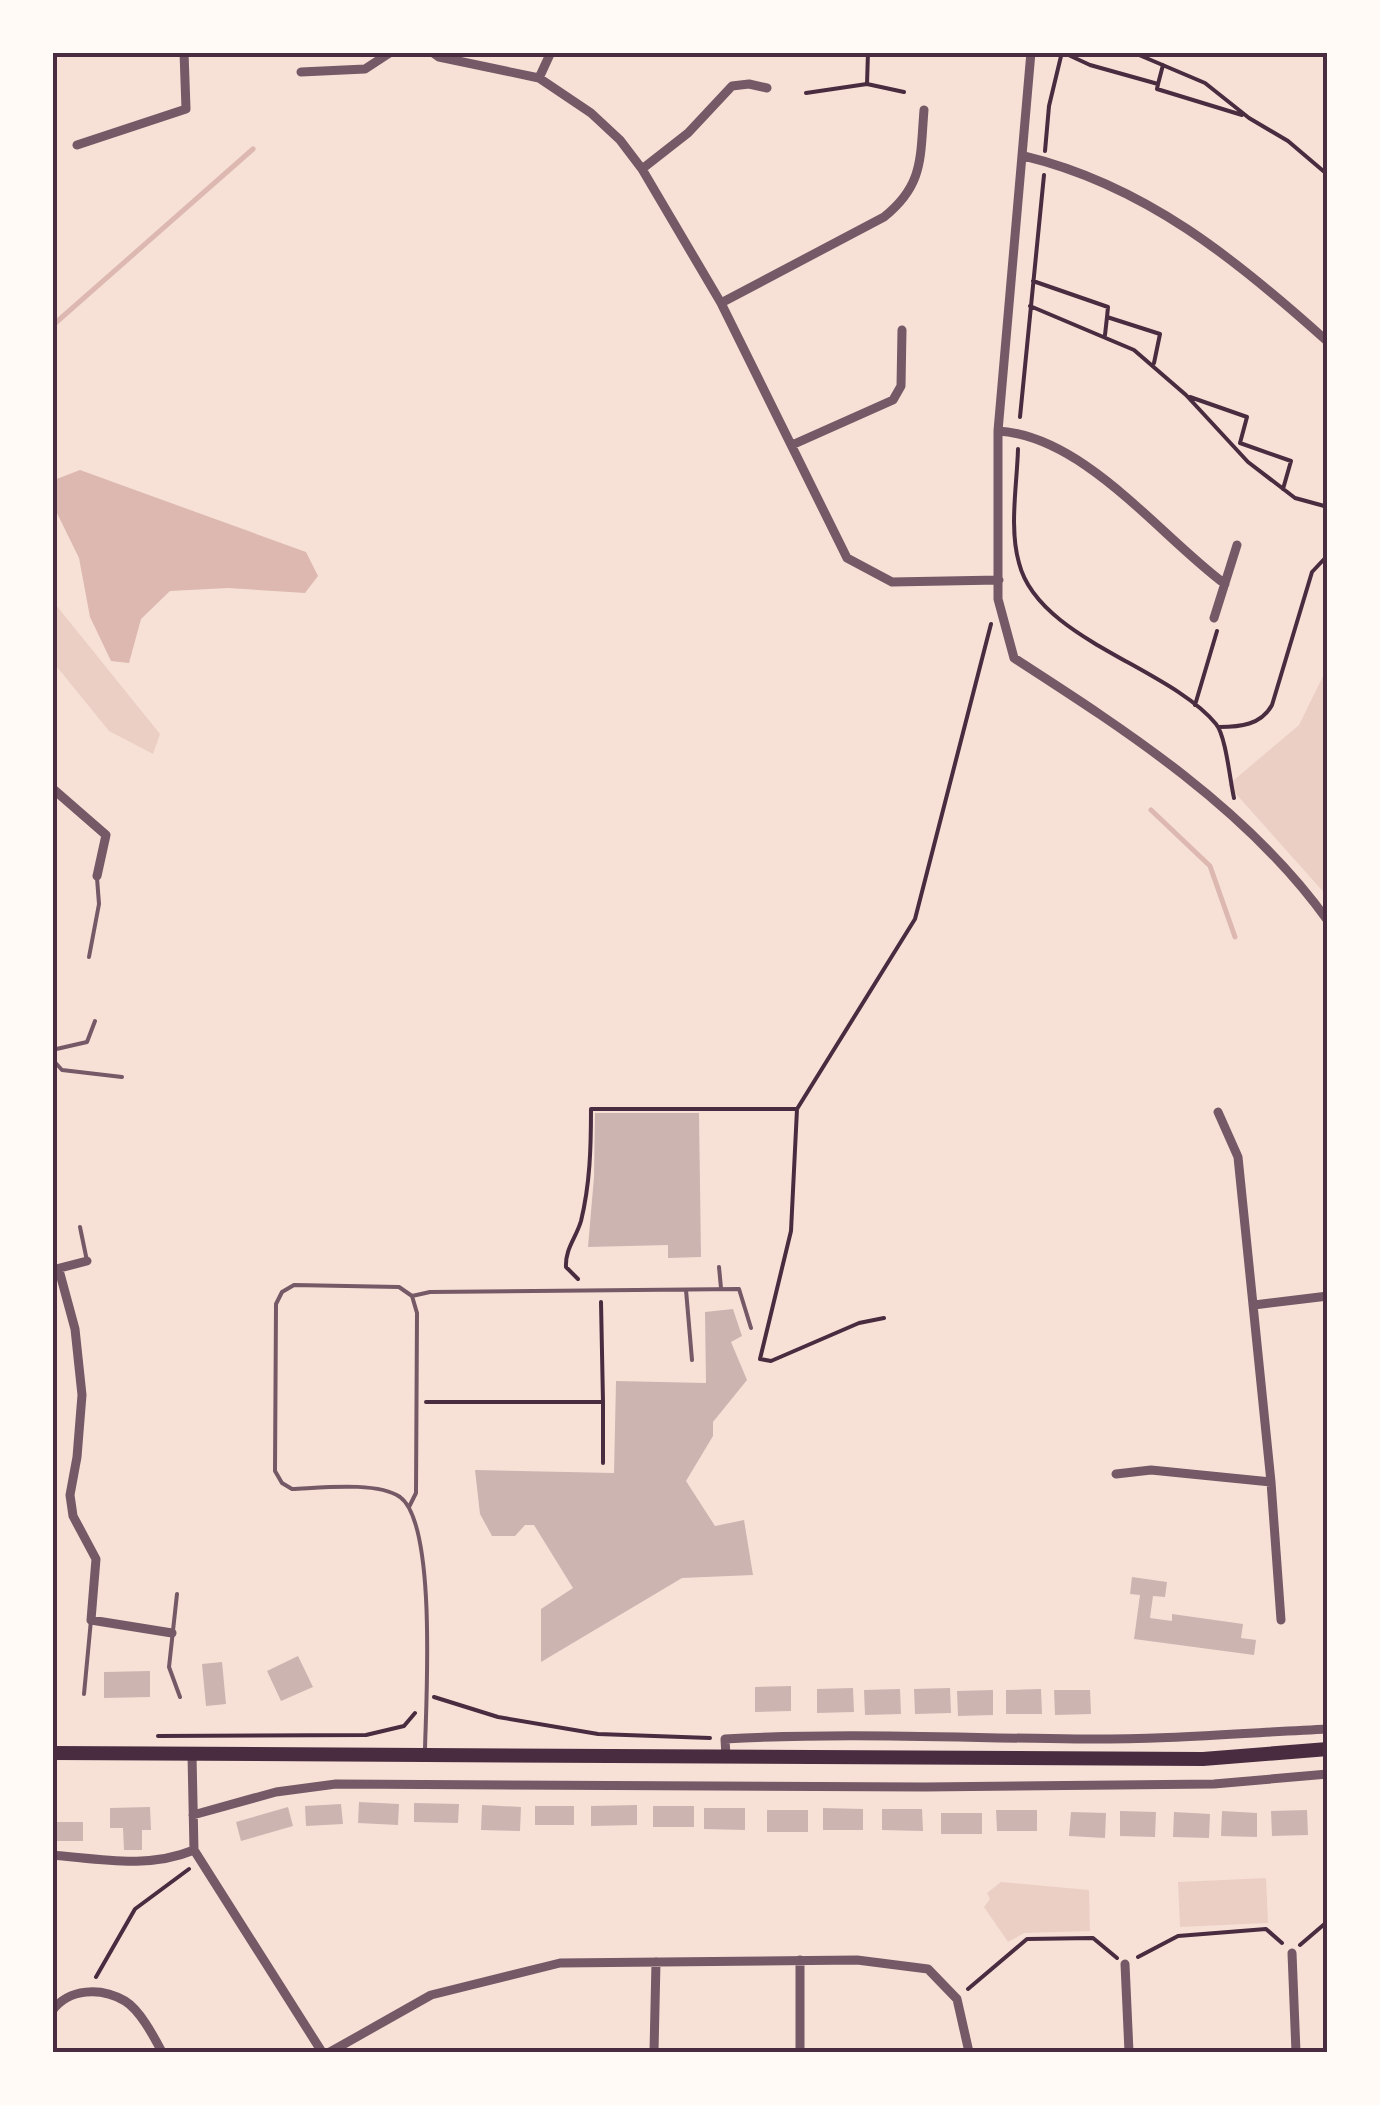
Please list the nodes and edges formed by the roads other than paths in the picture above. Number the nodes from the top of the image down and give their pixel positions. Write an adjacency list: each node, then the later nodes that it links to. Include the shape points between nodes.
1 (184, 52): 10 (street, via 186,109)
2 (391, 52): 6 (street, via 365,70)
3 (432, 52): 7 (street)
4 (551, 52): 7 (street)
5 (1031, 52): 11 (street)
6 (301, 72)
7 (539, 78): 12 (street, via 592,113)
8 (768, 88): 12 (street, via 732,86)
9 (924, 110): 13 (street, via 918,177 903,202)
10 (77, 145)
11 (1024, 156): 15 (street, via 1121,190 1175,219 1256,277); 16 (street)
12 (642, 169): 13 (street)
13 (721, 303): 17 (street)
14 (902, 330): 17 (street, via 901,386 893,400)
15 (1328, 342)
16 (998, 431): 19 (street); 20 (street, via 1019,432 1067,454 1142,508)
17 (792, 446): 19 (street, via 846,558 892,582)
18 (1238, 545): 20 (street)
19 (999, 580): 24 (street, via 1014,658 1176,768 1245,829)
20 (1225, 584): 21 (street)
21 (1214, 618)
22 (52, 788): 23 (street, via 106,836)
23 (97, 876): 25 (lane)
24 (1328, 921)
25 (89, 957)
26 (95, 1021): 27 (lane, via 87,1042)
27 (52, 1050)
28 (52, 1059): 29 (lane, via 62,1070)
29 (122, 1077)
30 (1218, 1112): 39 (street, via 1238,1158)
31 (80, 1227): 32 (lane)
32 (87, 1261): 34 (street)
33 (719, 1268): 35 (lane)
34 (56, 1270): 46 (street, via 75,1329 82,1395 70,1495 73,1516 96,1559)
35 (720, 1288): 36 (lane); 40 (lane, via 739,1289)
36 (686, 1290): 37 (lane); 41 (lane)
37 (412, 1296): 44 (lane, via 416,1492); 44 (lane, via 399,1287 294,1285 276,1304 275,1471 282,1483 292,1489 382,1490)
38 (1328, 1296): 39 (street)
39 (1254, 1305): 43 (street)
40 (751, 1328)
41 (692, 1360)
42 (1116, 1474): 43 (street, via 1151,1470)
43 (1271, 1482): 47 (street)
44 (409, 1507): 55 (lane, via 427,1591)
45 (177, 1594): 48 (lane)
46 (92, 1620): 48 (street); 49 (lane)
47 (1281, 1620)
48 (172, 1633): 50 (lane, via 169,1667)
49 (84, 1694)
50 (180, 1698)
51 (1328, 1729): 56 (street, via 1077,1739 840,1734 725,1740)
52 (1328, 1748): 56 (main road, via 1203,1759)
53 (52, 1753): 54 (main road)
54 (192, 1754): 55 (main road); 58 (street)
55 (425, 1756): 56 (main road)
56 (726, 1757)
57 (1328, 1774): 58 (street, via 1214,1784 336,1784)
58 (194, 1815): 59 (street)
59 (194, 1850): 60 (street, via 136,1863); 67 (street)
60 (52, 1855)
61 (1292, 1952): 73 (street)
62 (800, 1960): 63 (street); 70 (street); 71 (street, via 928,1968 956,1999)
63 (656, 1962): 68 (street, via 560,1963 476,1982 431,1995); 69 (street)
64 (1125, 1964): 72 (street)
65 (52, 2011): 66 (street, via 79,1992 102,1992 127,2002)
66 (162, 2052)
67 (322, 2052)
68 (330, 2052)
69 (654, 2052)
70 (800, 2052)
71 (970, 2052)
72 (1129, 2052)
73 (1296, 2052)

